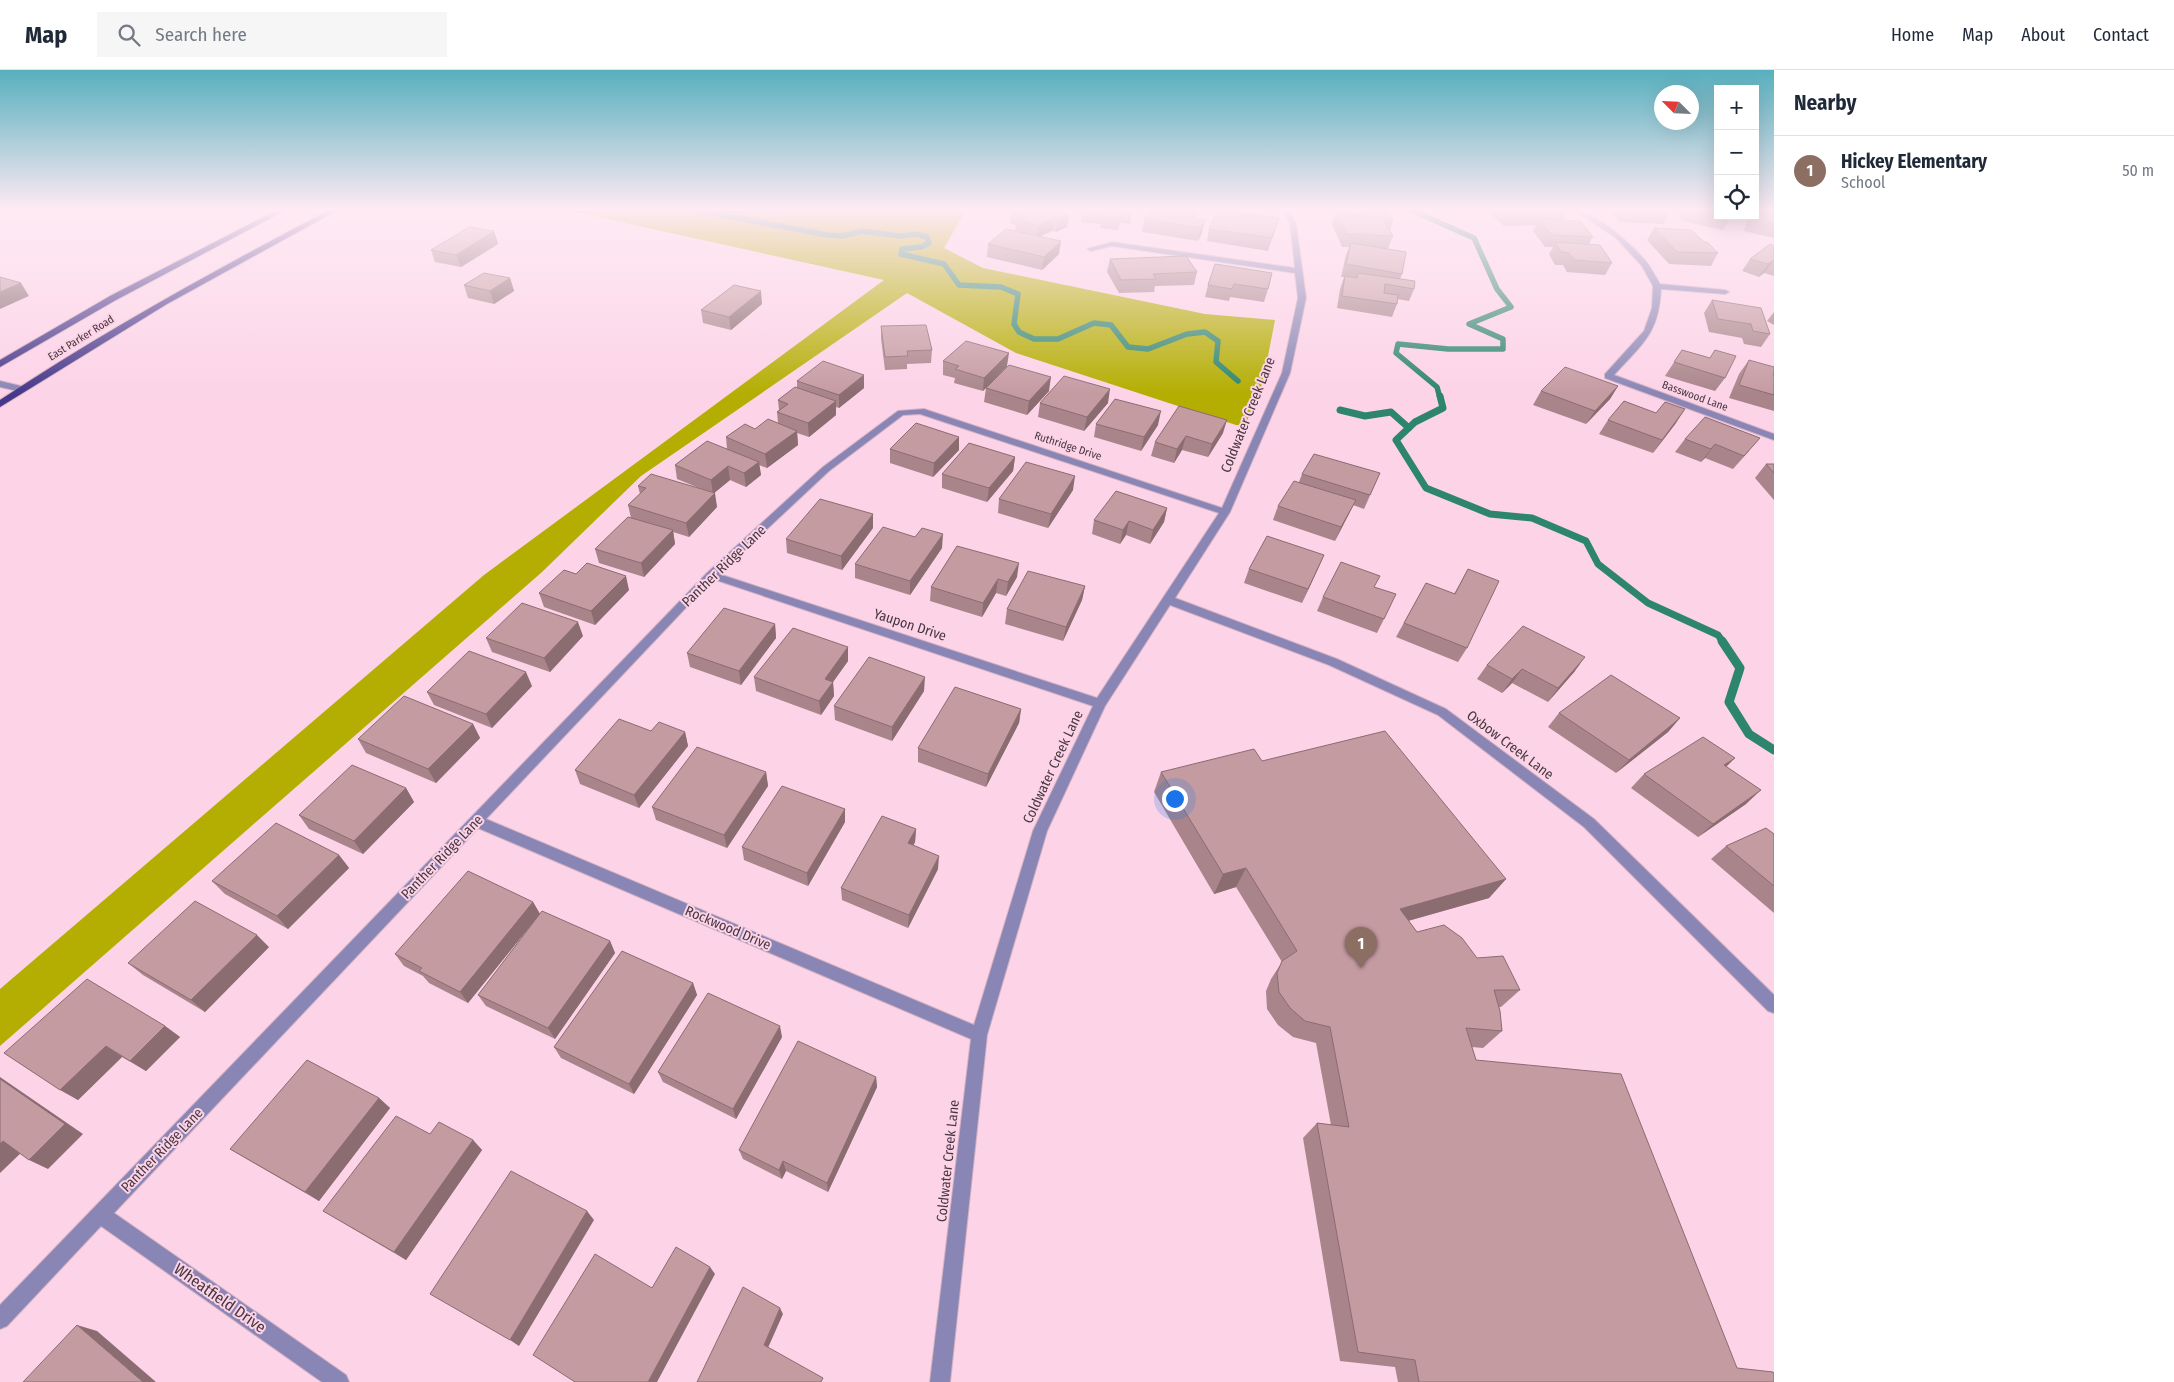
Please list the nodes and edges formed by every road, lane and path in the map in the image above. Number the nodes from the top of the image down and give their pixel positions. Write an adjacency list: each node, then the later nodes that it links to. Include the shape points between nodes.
1 (165, 271): 7 (main road, East Parker Road)
2 (220, 271): 9 (main road, East Parker Road, via 96,341)
3 (1298, 271): 13 (street, Coldwater Creek Lane, via 1302,298 1286,373)
4 (1649, 271): 5 (street)
5 (1658, 286): 6 (street); 12 (street, Basswood Lane, via 1656,308 1648,332 1608,376)
6 (1725, 292)
7 (0, 364)
8 (0, 384): 9 (street)
9 (22, 389): 10 (main road, East Parker Road)
10 (0, 404)
11 (901, 413): 13 (street, Ruthridge Drive, via 921,411); 14 (street, Panther Ridge Lane, via 826,470)
12 (1774, 437)
13 (1225, 512): 15 (street, Coldwater Creek Lane)
14 (711, 575): 16 (street, Yaupon Drive); 17 (street, Panther Ridge Lane)
15 (1169, 600): 16 (street, Coldwater Creek Lane); 18 (street, Oxbow Creek Lane, via 1333,662 1442,712 1589,823)
16 (1100, 704): 19 (street, Coldwater Creek Lane, via 1040,831)
17 (477, 821): 19 (street, Rockwood Drive); 20 (street, Panther Ridge Lane)
18 (1774, 1006)
19 (979, 1034): 23 (street, Coldwater Creek Lane)
20 (101, 1215): 21 (street, Panther Ridge Lane); 22 (street, Wheatfield Drive)
21 (0, 1319)
22 (339, 1382)
23 (940, 1382)

